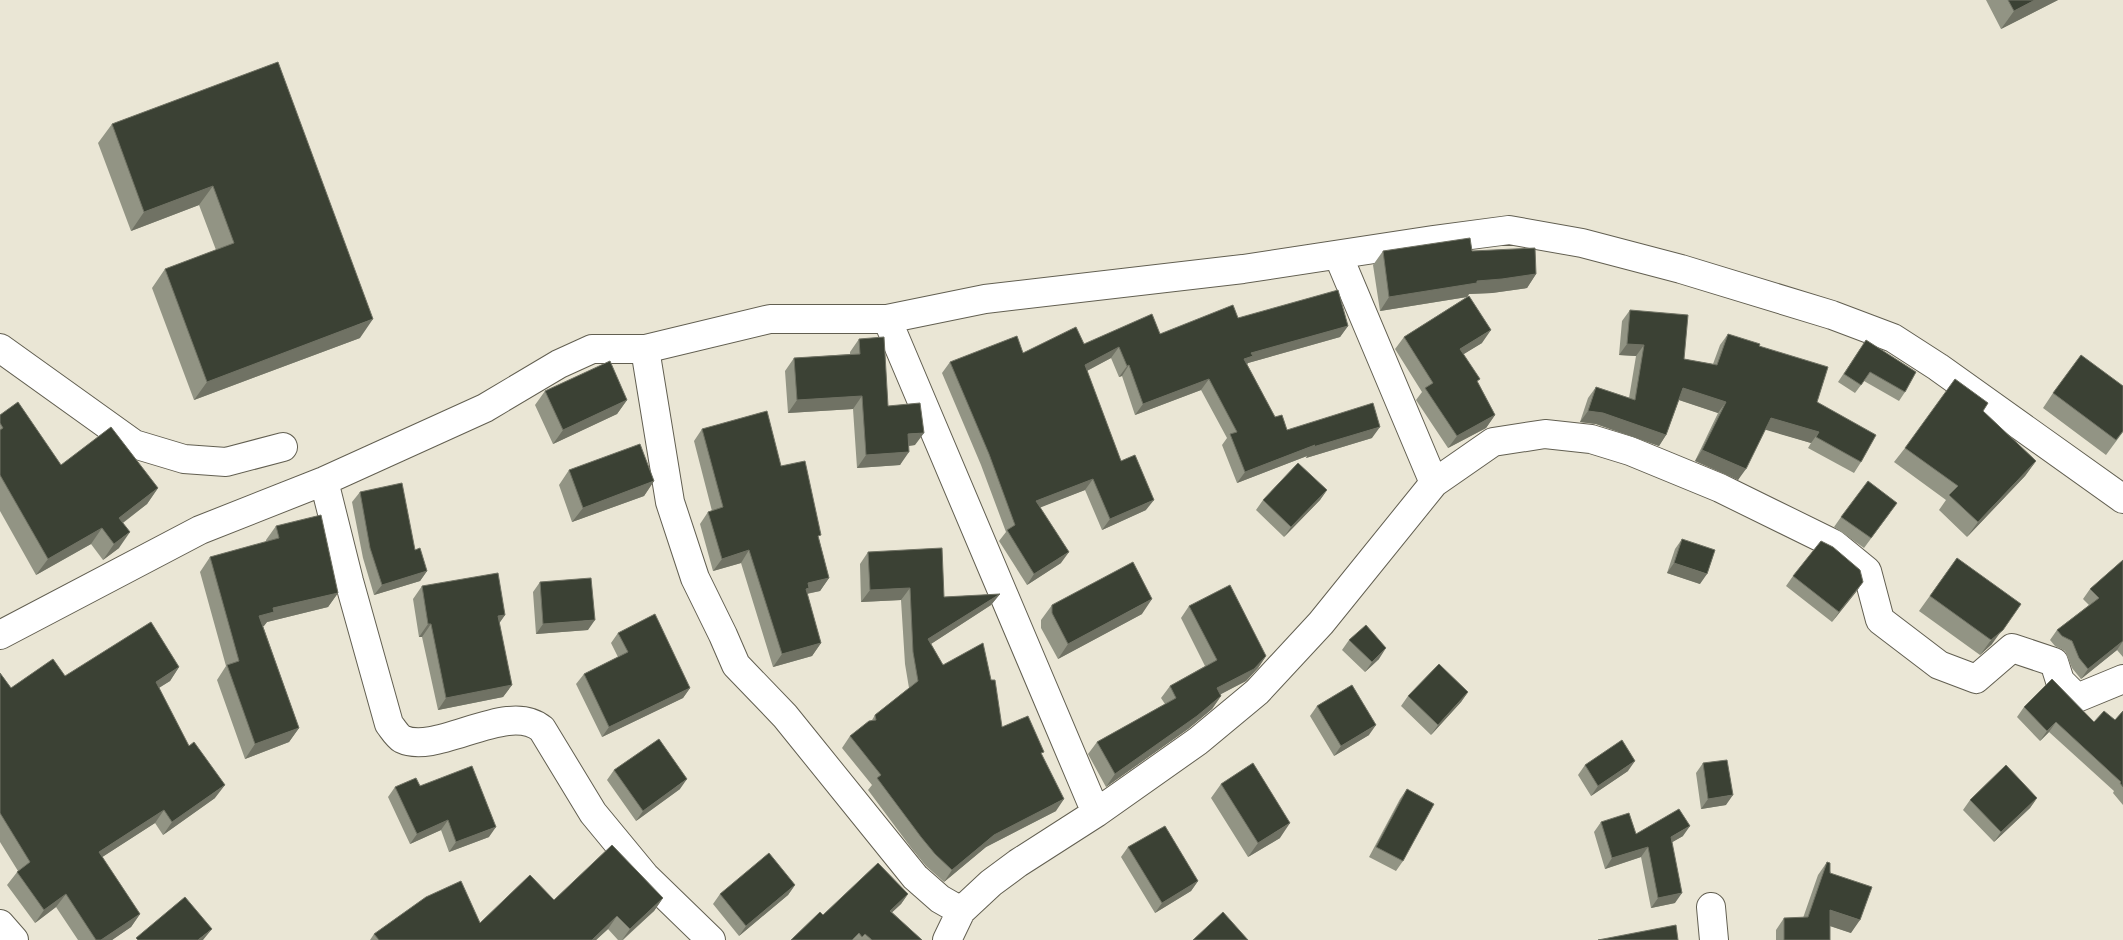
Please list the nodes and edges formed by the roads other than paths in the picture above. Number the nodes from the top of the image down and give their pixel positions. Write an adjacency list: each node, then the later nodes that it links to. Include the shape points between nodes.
1 (1338, 255): 2 (street, via 985,299); 7 (street); 8 (street, via 1509,230 1582,243 1832,315 1893,338)
2 (887, 319): 4 (street, via 770,319); 11 (street)
3 (0, 348): 5 (street, via 134,444 184,458 226,462)
4 (644, 349): 6 (street, via 592,350 559,364 485,408); 13 (street, via 670,502 695,578 736,665 785,716 915,877 940,899)
5 (283, 447)
6 (324, 481): 9 (street, via 200,530); 16 (street, via 389,724 401,738 418,742 502,722 521,720 536,724 592,813 645,876)
7 (1434, 483): 10 (street, via 1493,442 1545,434 1591,439 1720,488 1834,544 1867,571 1880,620 1939,665 1976,680 2012,648 2054,662 2060,681 2077,698); 11 (street, via 1321,623 1257,692 1198,741)
8 (2123, 499)
9 (0, 635)
10 (2123, 679)
11 (1096, 813): 13 (street, via 1018,863)
12 (1712, 906): 18 (street)
13 (962, 911): 17 (street)
14 (0, 924): 15 (street)
15 (14, 940)
16 (711, 940)
17 (947, 940)
18 (1714, 940)

